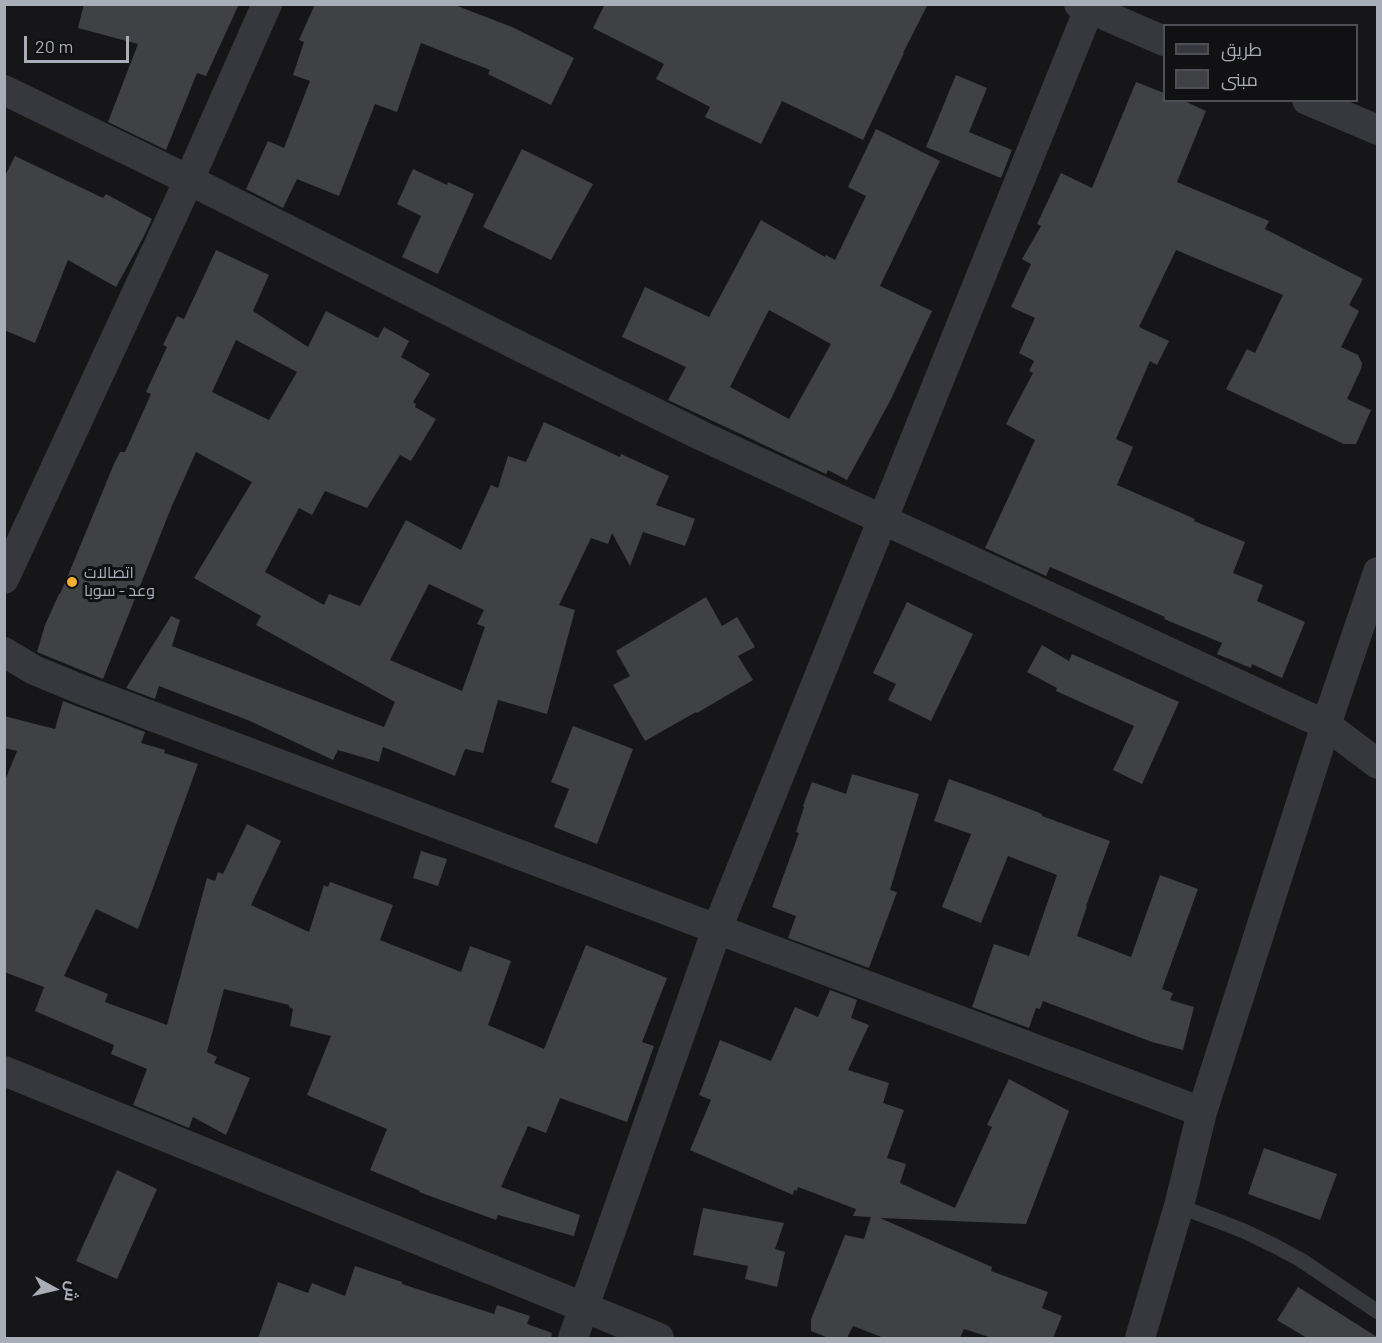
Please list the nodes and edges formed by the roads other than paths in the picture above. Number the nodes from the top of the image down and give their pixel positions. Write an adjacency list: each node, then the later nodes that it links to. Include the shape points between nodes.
1 (267, 4): 7 (street)
2 (1084, 7): 3 (street); 8 (street)
3 (1163, 41)
4 (4, 90): 7 (street)
5 (1312, 102): 6 (street)
6 (1377, 130)
7 (189, 180): 8 (street, via 711,440); 10 (street)
8 (883, 520): 13 (street); 15 (street)
9 (1377, 572): 11 (street)
10 (4, 579)
11 (1369, 628): 13 (street)
12 (4, 652): 15 (street, via 34,670 80,689)
13 (1326, 725): 14 (street); 17 (street)
14 (1377, 764)
15 (717, 929): 17 (street); 19 (street)
16 (4, 1071): 19 (street)
17 (1203, 1112): 18 (street)
18 (1179, 1206): 20 (lane, via 1275,1245); 23 (street)
19 (584, 1308): 21 (street); 22 (street)
20 (1377, 1312)
21 (573, 1338)
22 (659, 1338)
23 (1140, 1338)

